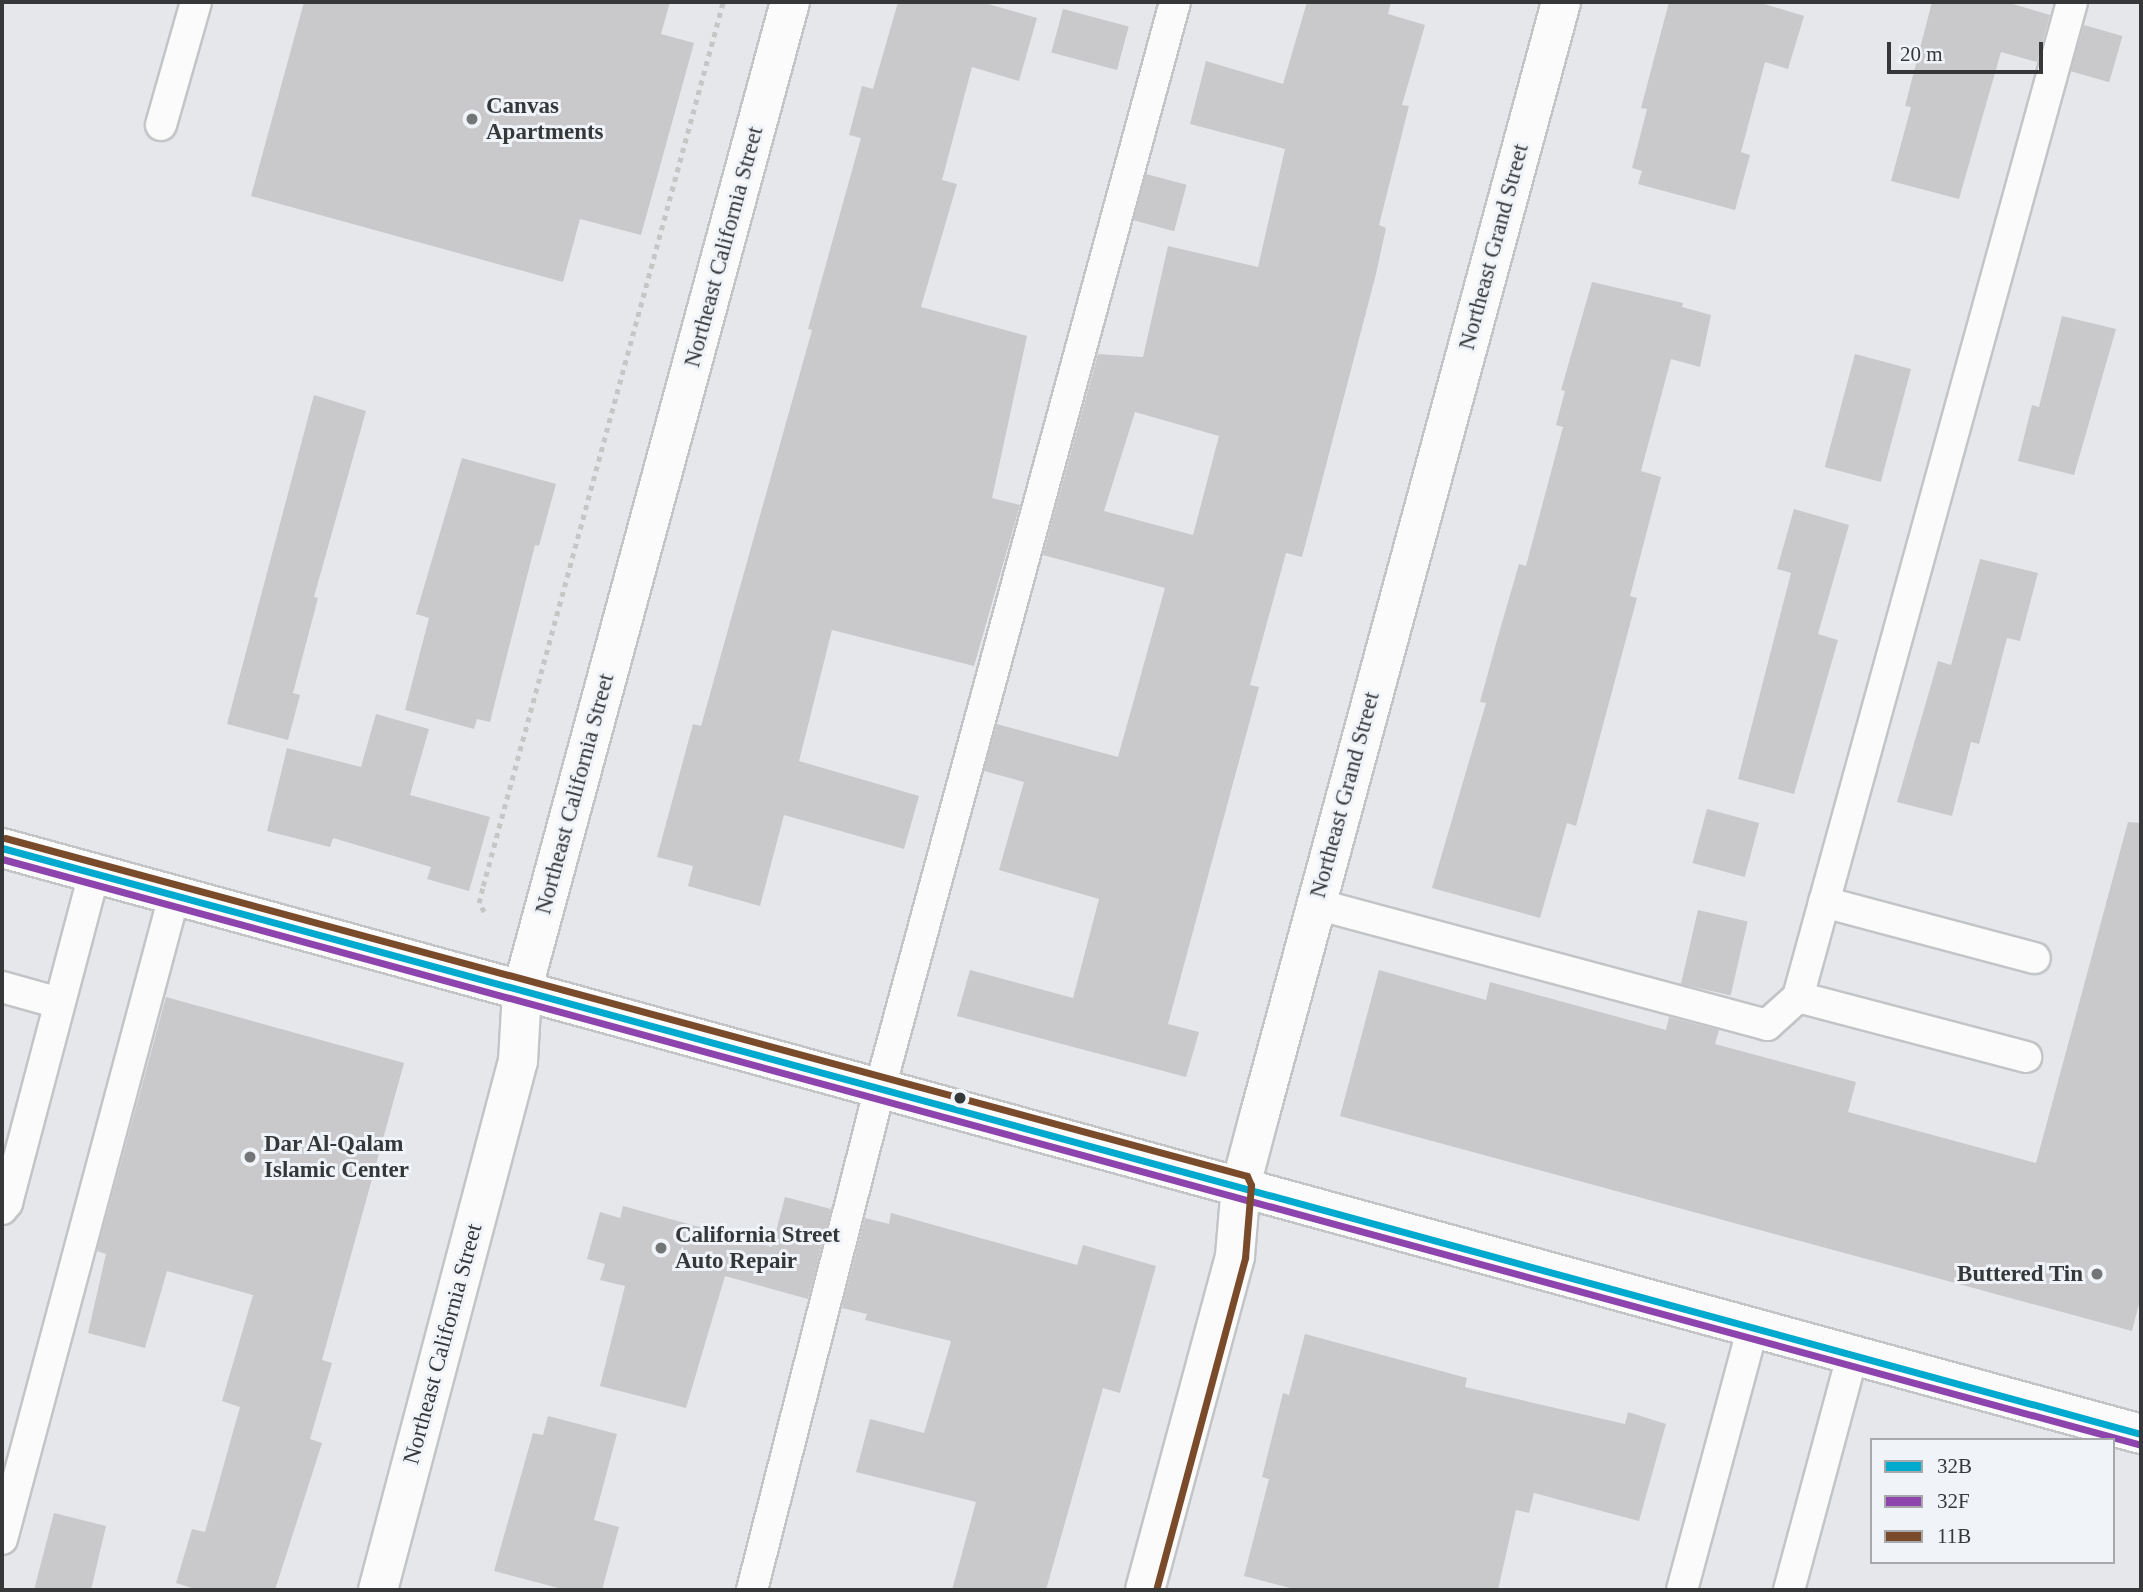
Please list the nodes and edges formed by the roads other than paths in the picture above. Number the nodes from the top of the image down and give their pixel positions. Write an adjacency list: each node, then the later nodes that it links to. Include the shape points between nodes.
1 (196, 2): 6 (lane)
2 (790, 2): 14 (street, Northeast California Street)
3 (1175, 2): 18 (lane)
4 (1561, 2): 11 (street, Northeast Grand Street)
5 (2072, 2): 10 (lane)
6 (161, 125)
7 (2, 848): 8 (street)
8 (94, 873): 9 (street); 16 (lane)
9 (174, 896): 14 (street); 24 (lane)
10 (1824, 902): 12 (lane); 15 (lane)
11 (1316, 904): 15 (lane, via 1768,1025); 19 (street, Northeast Grand Street)
12 (2035, 958)
13 (2, 987): 16 (lane)
14 (522, 991): 18 (street); 25 (street, Northeast California Street, via 518,1061)
15 (1798, 996): 17 (lane)
16 (59, 1003): 20 (lane)
17 (2026, 1057)
18 (880, 1088): 19 (street); 26 (lane)
19 (1241, 1185): 21 (street); 27 (street, Northeast Grand Street, via 1235,1256)
20 (2, 1209)
21 (1753, 1326): 22 (street); 28 (lane)
22 (1853, 1353): 23 (street); 29 (lane)
23 (2141, 1434)
24 (2, 1539)
25 (378, 1590)
26 (752, 1590)
27 (1145, 1590)
28 (1682, 1590)
29 (1788, 1590)

